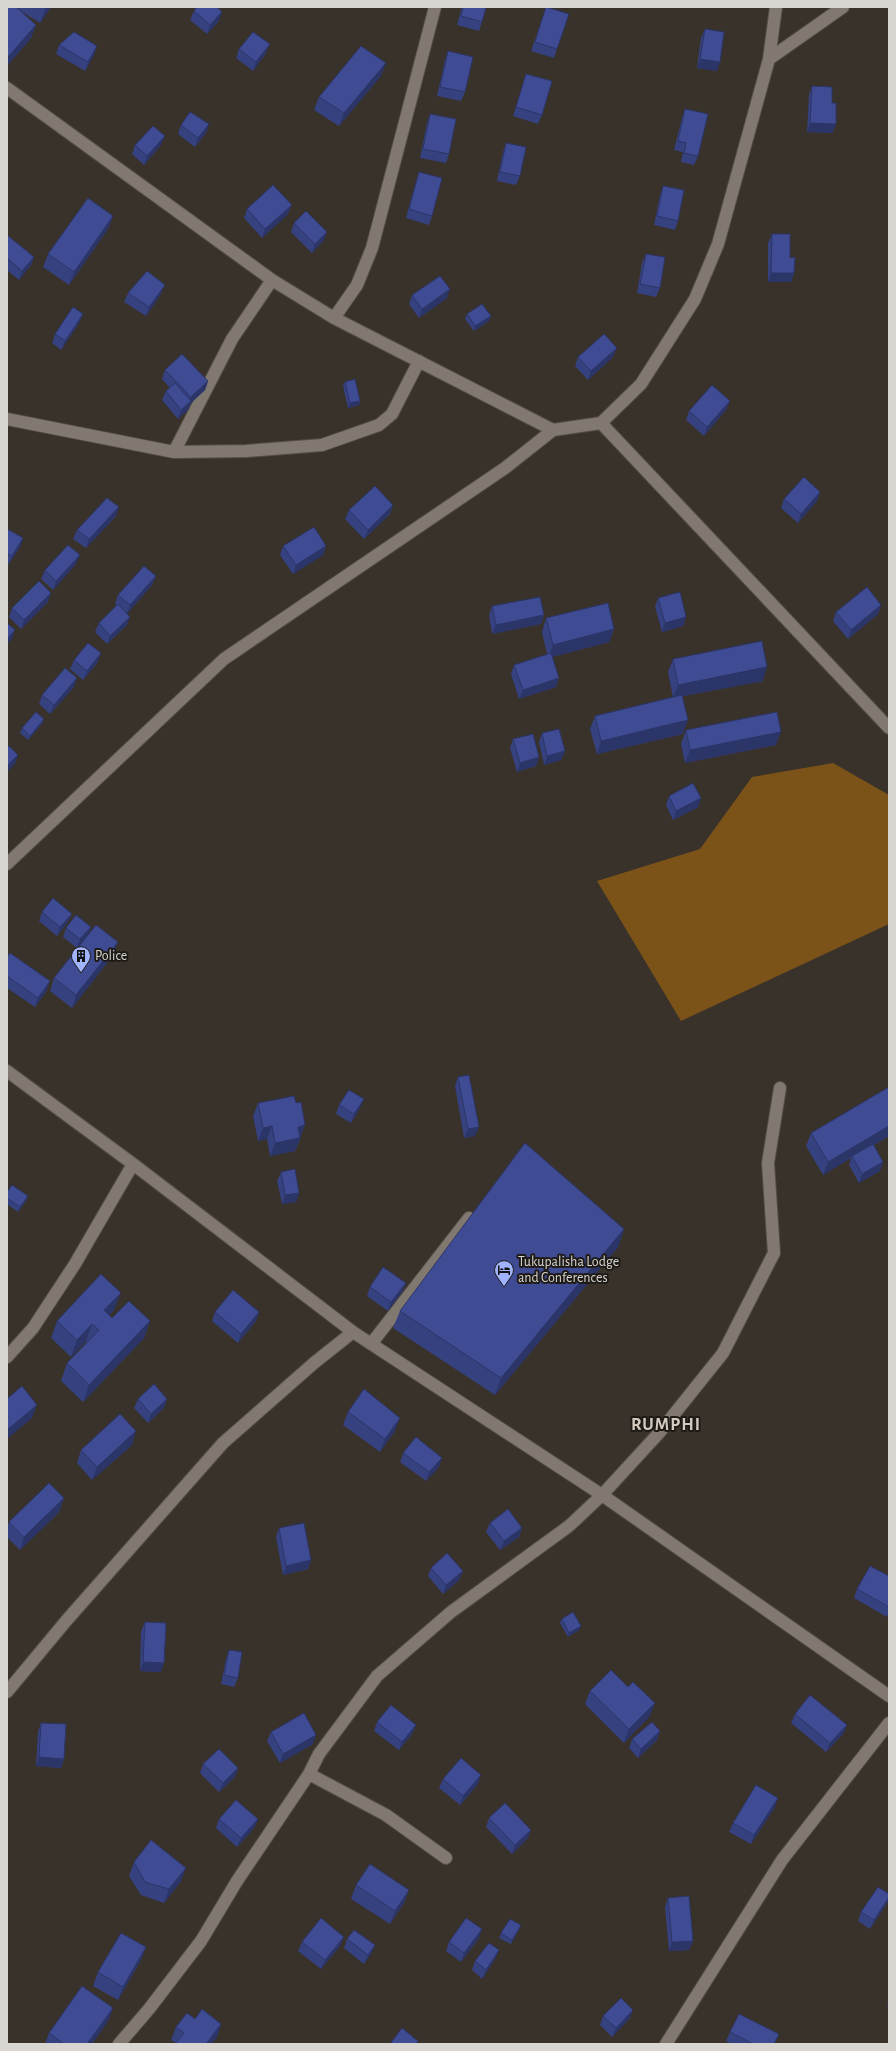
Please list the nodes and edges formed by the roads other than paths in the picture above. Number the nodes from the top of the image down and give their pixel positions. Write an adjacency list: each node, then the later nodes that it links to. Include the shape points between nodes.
1 (435, 7): 7 (street, via 372,248 357,285)
2 (775, 7): 4 (street)
3 (843, 7): 4 (street)
4 (769, 59): 10 (street, via 718,244 695,299 641,384)
5 (7, 88): 6 (street)
6 (272, 280): 7 (street); 12 (street, via 232,339)
7 (334, 318): 8 (street)
8 (419, 361): 11 (street); 12 (street, via 392,414 379,425 362,432 322,445 246,451)
9 (7, 419): 12 (street)
10 (601, 423): 11 (street); 13 (street)
11 (553, 430): 14 (street, via 505,468 224,659)
12 (174, 452)
13 (889, 728)
14 (7, 864)
15 (7, 1070): 17 (street)
16 (780, 1088): 22 (street, via 768,1163 774,1253 723,1353 660,1433)
17 (133, 1164): 19 (street); 21 (street, via 75,1264 33,1328)
18 (479, 1206): 20 (street)
19 (353, 1332): 20 (street); 23 (street, via 223,1443)
20 (372, 1344): 22 (street)
21 (7, 1357)
22 (602, 1495): 24 (street); 26 (street, via 569,1526 450,1612 376,1676 319,1754)
23 (7, 1692)
24 (889, 1696)
25 (889, 1723): 29 (street, via 782,1860)
26 (310, 1774): 27 (street, via 386,1815); 28 (street, via 237,1882 201,1941 149,2009)
27 (446, 1858)
28 (118, 2044)
29 (666, 2044)

